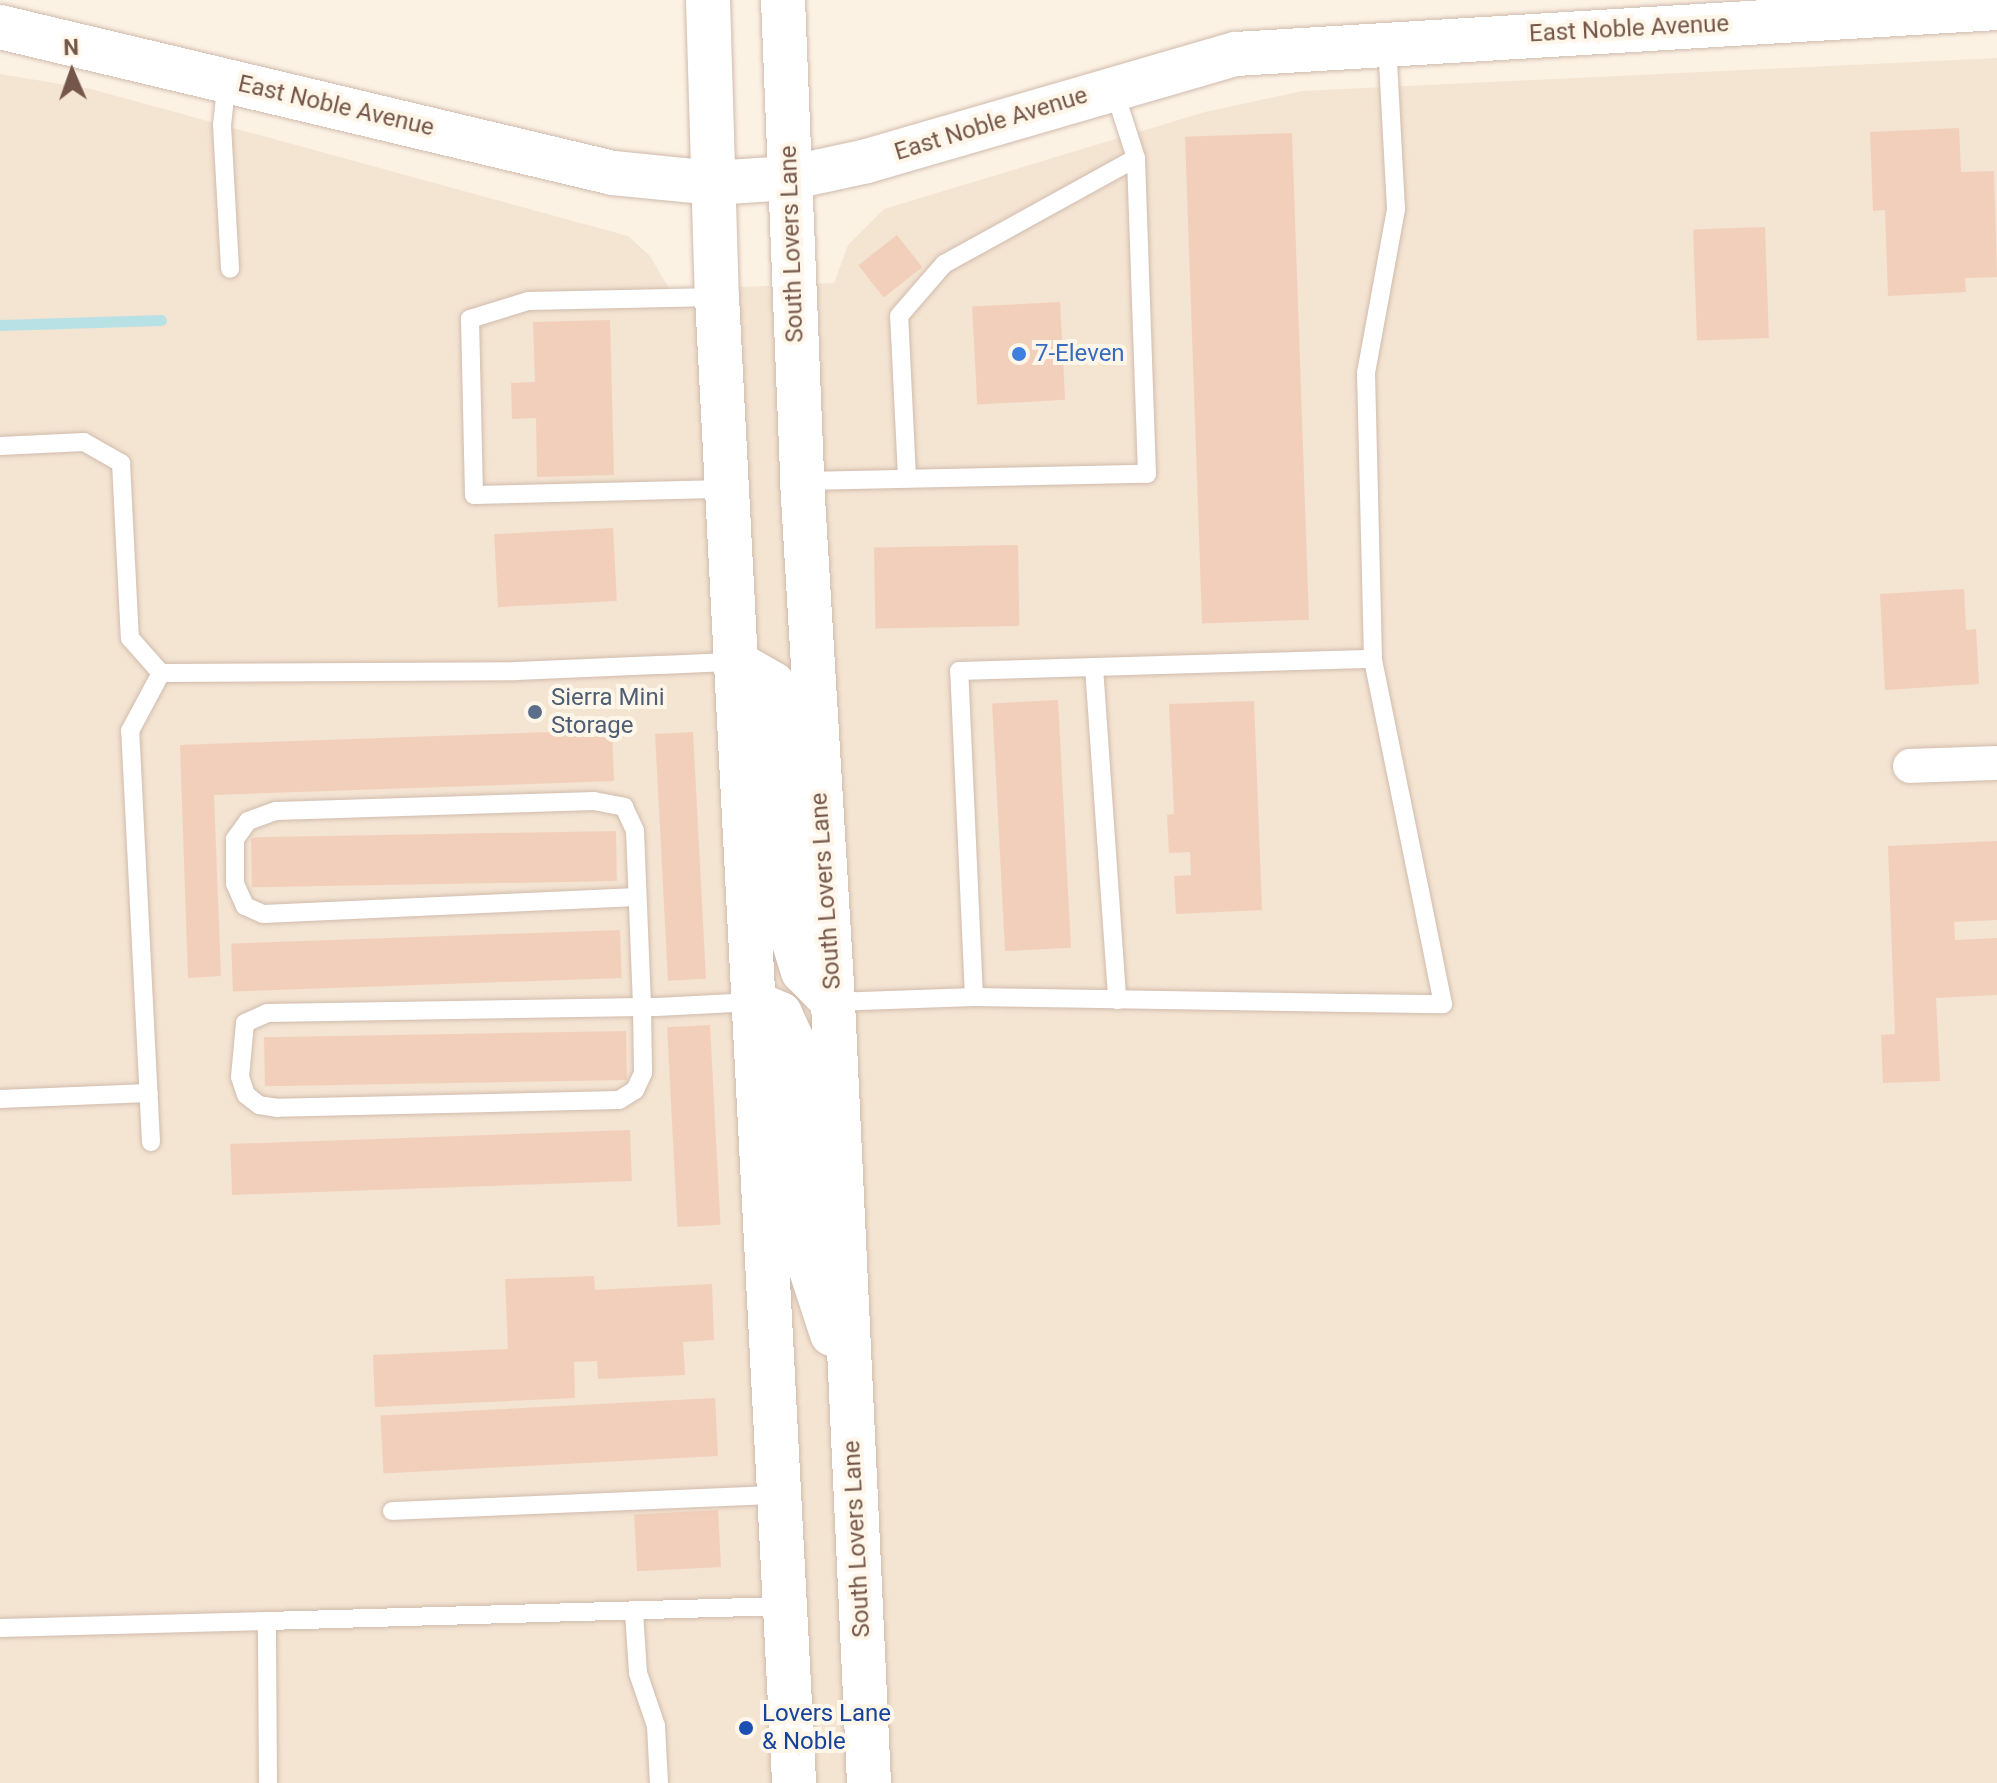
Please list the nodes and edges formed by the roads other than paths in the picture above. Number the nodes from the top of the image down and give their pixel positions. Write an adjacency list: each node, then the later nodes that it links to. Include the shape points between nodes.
1 (708, 0): 10 (main road)
2 (783, 0): 9 (main road, South Lovers Lane)
3 (1997, 8): 5 (main road, East Noble Avenue)
4 (0, 27): 6 (main road, East Noble Avenue)
5 (1387, 43): 7 (main road, East Noble Avenue, via 1236,54); 17 (lane, via 1396,209 1366,373)
6 (227, 80): 10 (main road, East Noble Avenue, via 613,173); 11 (lane, via 222,125)
7 (1113, 87): 8 (lane); 9 (main road, East Noble Avenue, via 881,157)
8 (1136, 158): 14 (lane, via 944,264 899,316); 14 (lane, via 1147,474)
9 (789, 178): 10 (main road, East Noble Avenue); 15 (main road, South Lovers Lane)
10 (713, 183): 12 (main road)
11 (230, 269)
12 (717, 297): 16 (main road); 16 (lane, via 528,301 470,319 474,495)
13 (0, 446): 20 (lane, via 84,442 121,463 130,638)
14 (907, 477): 15 (lane)
15 (802, 481): 27 (main road, South Lovers Lane)
16 (726, 489): 18 (main road)
17 (1373, 659): 19 (lane); 25 (lane, via 1443,1004)
18 (735, 662): 20 (lane, via 516,671); 26 (main road); 27 (main road, via 773,684 792,936 803,971)
19 (1094, 667): 24 (lane, via 959,671); 25 (lane)
20 (161, 673): 29 (lane, via 130,731)
21 (1997, 763): 22 (street)
22 (1910, 766)
23 (637, 897): 23 (lane, via 635,831 624,807 594,801 276,811 248,821 235,839 235,884 245,906 263,914); 28 (lane)
24 (974, 997): 25 (lane); 27 (lane)
25 (1117, 1000)
26 (753, 1002): 28 (lane); 32 (main road, via 780,1014 792,1040 808,1261); 33 (main road)
27 (833, 1002): 32 (main road, South Lovers Lane)
28 (642, 1007): 28 (lane, via 267,1013 245,1023 240,1077 246,1095 259,1105 278,1108 619,1100 635,1090 643,1073)
29 (149, 1093): 30 (lane); 31 (lane)
30 (0, 1099)
31 (151, 1142)
32 (848, 1383): 42 (main road, South Lovers Lane)
33 (781, 1495): 34 (lane); 35 (main road)
34 (392, 1511)
35 (786, 1606): 36 (lane); 41 (main road)
36 (634, 1612): 37 (lane); 40 (lane, via 638,1673 656,1726)
37 (267, 1621): 38 (lane); 39 (lane)
38 (0, 1628)
39 (268, 1783)
40 (659, 1783)
41 (794, 1783)
42 (869, 1783)

